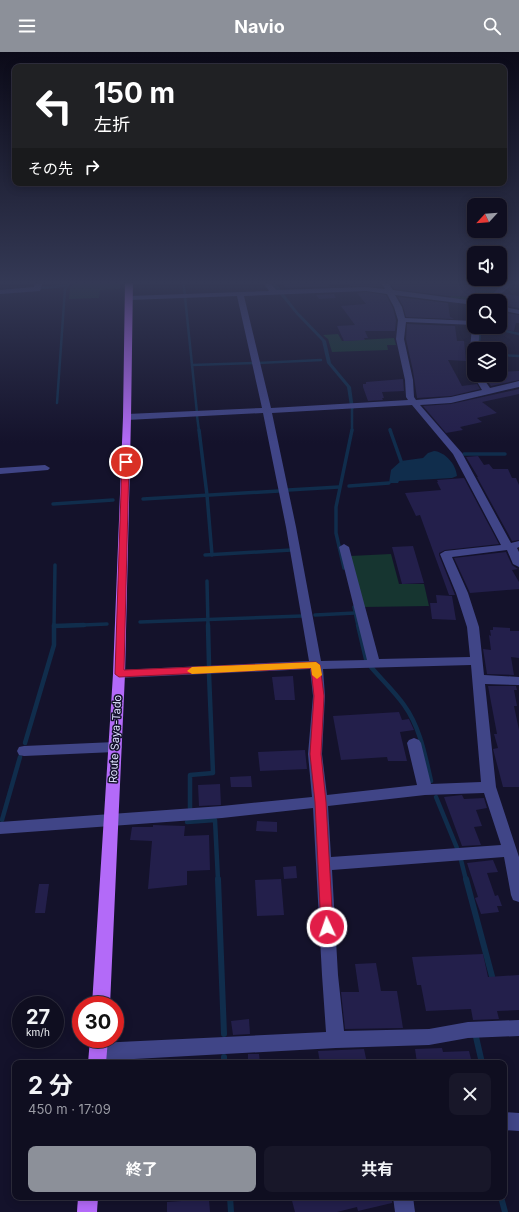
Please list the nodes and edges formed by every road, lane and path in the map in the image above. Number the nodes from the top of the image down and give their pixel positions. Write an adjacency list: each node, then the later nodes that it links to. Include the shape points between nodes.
1 (128, 335): 9 (main road, Route Saya-Tado)
2 (249, 335): 8 (street)
3 (400, 335): 7 (street)
4 (481, 382): 6 (street)
5 (519, 384): 6 (street)
6 (487, 391): 7 (street, via 451,400)
7 (413, 402): 8 (street); 12 (street, via 457,453)
8 (267, 411): 9 (street); 17 (street)
9 (127, 417): 18 (main road, Route Saya-Tado)
10 (45, 468): 11 (street)
11 (0, 471)
12 (512, 546): 14 (street); 15 (street, via 445,554 473,627)
13 (344, 547): 16 (street)
14 (519, 564)
15 (476, 661): 16 (street); 19 (street)
16 (374, 664): 17 (street)
17 (316, 665): 18 (street); 26 (street, via 319,696 316,754)
18 (119, 674): 22 (main road, Route Saya-Tado)
19 (478, 679): 20 (street); 24 (street)
20 (519, 681)
21 (414, 743): 25 (street)
22 (115, 747): 23 (street); 27 (main road, Route Saya-Tado)
23 (24, 751)
24 (489, 787): 25 (street); 29 (street)
25 (425, 790): 26 (street)
26 (320, 802): 27 (street, via 222,812); 30 (street)
27 (110, 819): 28 (street); 32 (main road, Route Saya-Tado)
28 (0, 828)
29 (510, 850): 30 (street); 31 (street)
30 (324, 864): 34 (street)
31 (519, 895)
32 (100, 996)
33 (519, 1028): 34 (street, via 468,1030 429,1037)
34 (336, 1040): 35 (street)
35 (98, 1051)
36 (507, 1121): 37 (street)
37 (519, 1122)
38 (88, 1200): 40 (main road)
39 (403, 1200): 41 (street)
40 (87, 1212)
41 (405, 1212)

